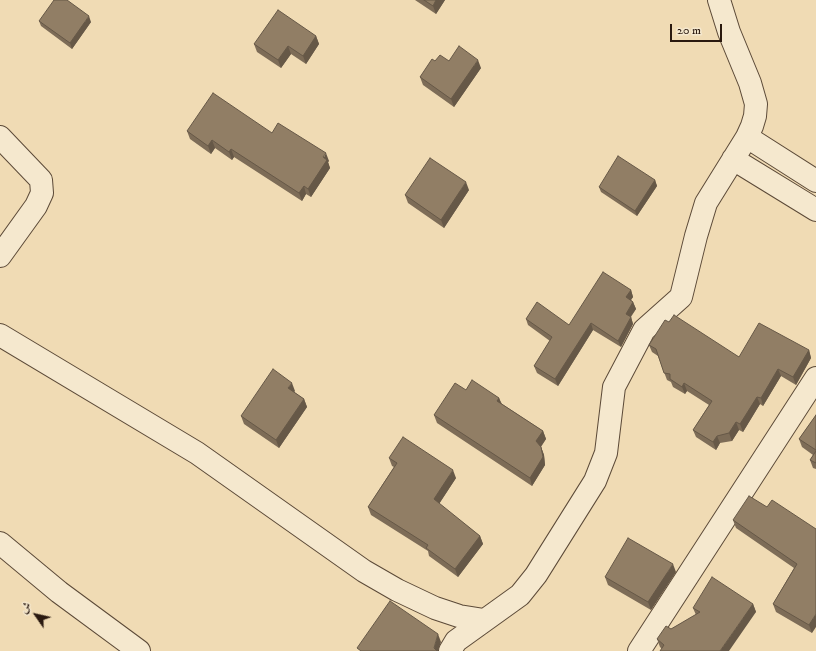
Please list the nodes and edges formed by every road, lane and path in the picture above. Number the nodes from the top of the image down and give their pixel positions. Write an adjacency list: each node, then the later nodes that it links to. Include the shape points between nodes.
1 (720, 0): 3 (street, via 756,104 755,116)
2 (0, 137): 7 (street, via 41,180 42,193 36,206)
3 (747, 137): 4 (street); 5 (street)
4 (733, 159): 6 (street); 11 (street, via 706,203 681,297 644,330 614,387 606,452 595,480 532,580 520,595)
5 (816, 181)
6 (816, 210)
7 (0, 256)
8 (0, 335): 11 (street, via 197,453 358,567 435,608 459,616)
9 (816, 378): 14 (street)
10 (0, 543): 12 (street, via 59,592)
11 (484, 620): 13 (street, via 456,641)
12 (139, 651)
13 (450, 651)
14 (639, 651)

